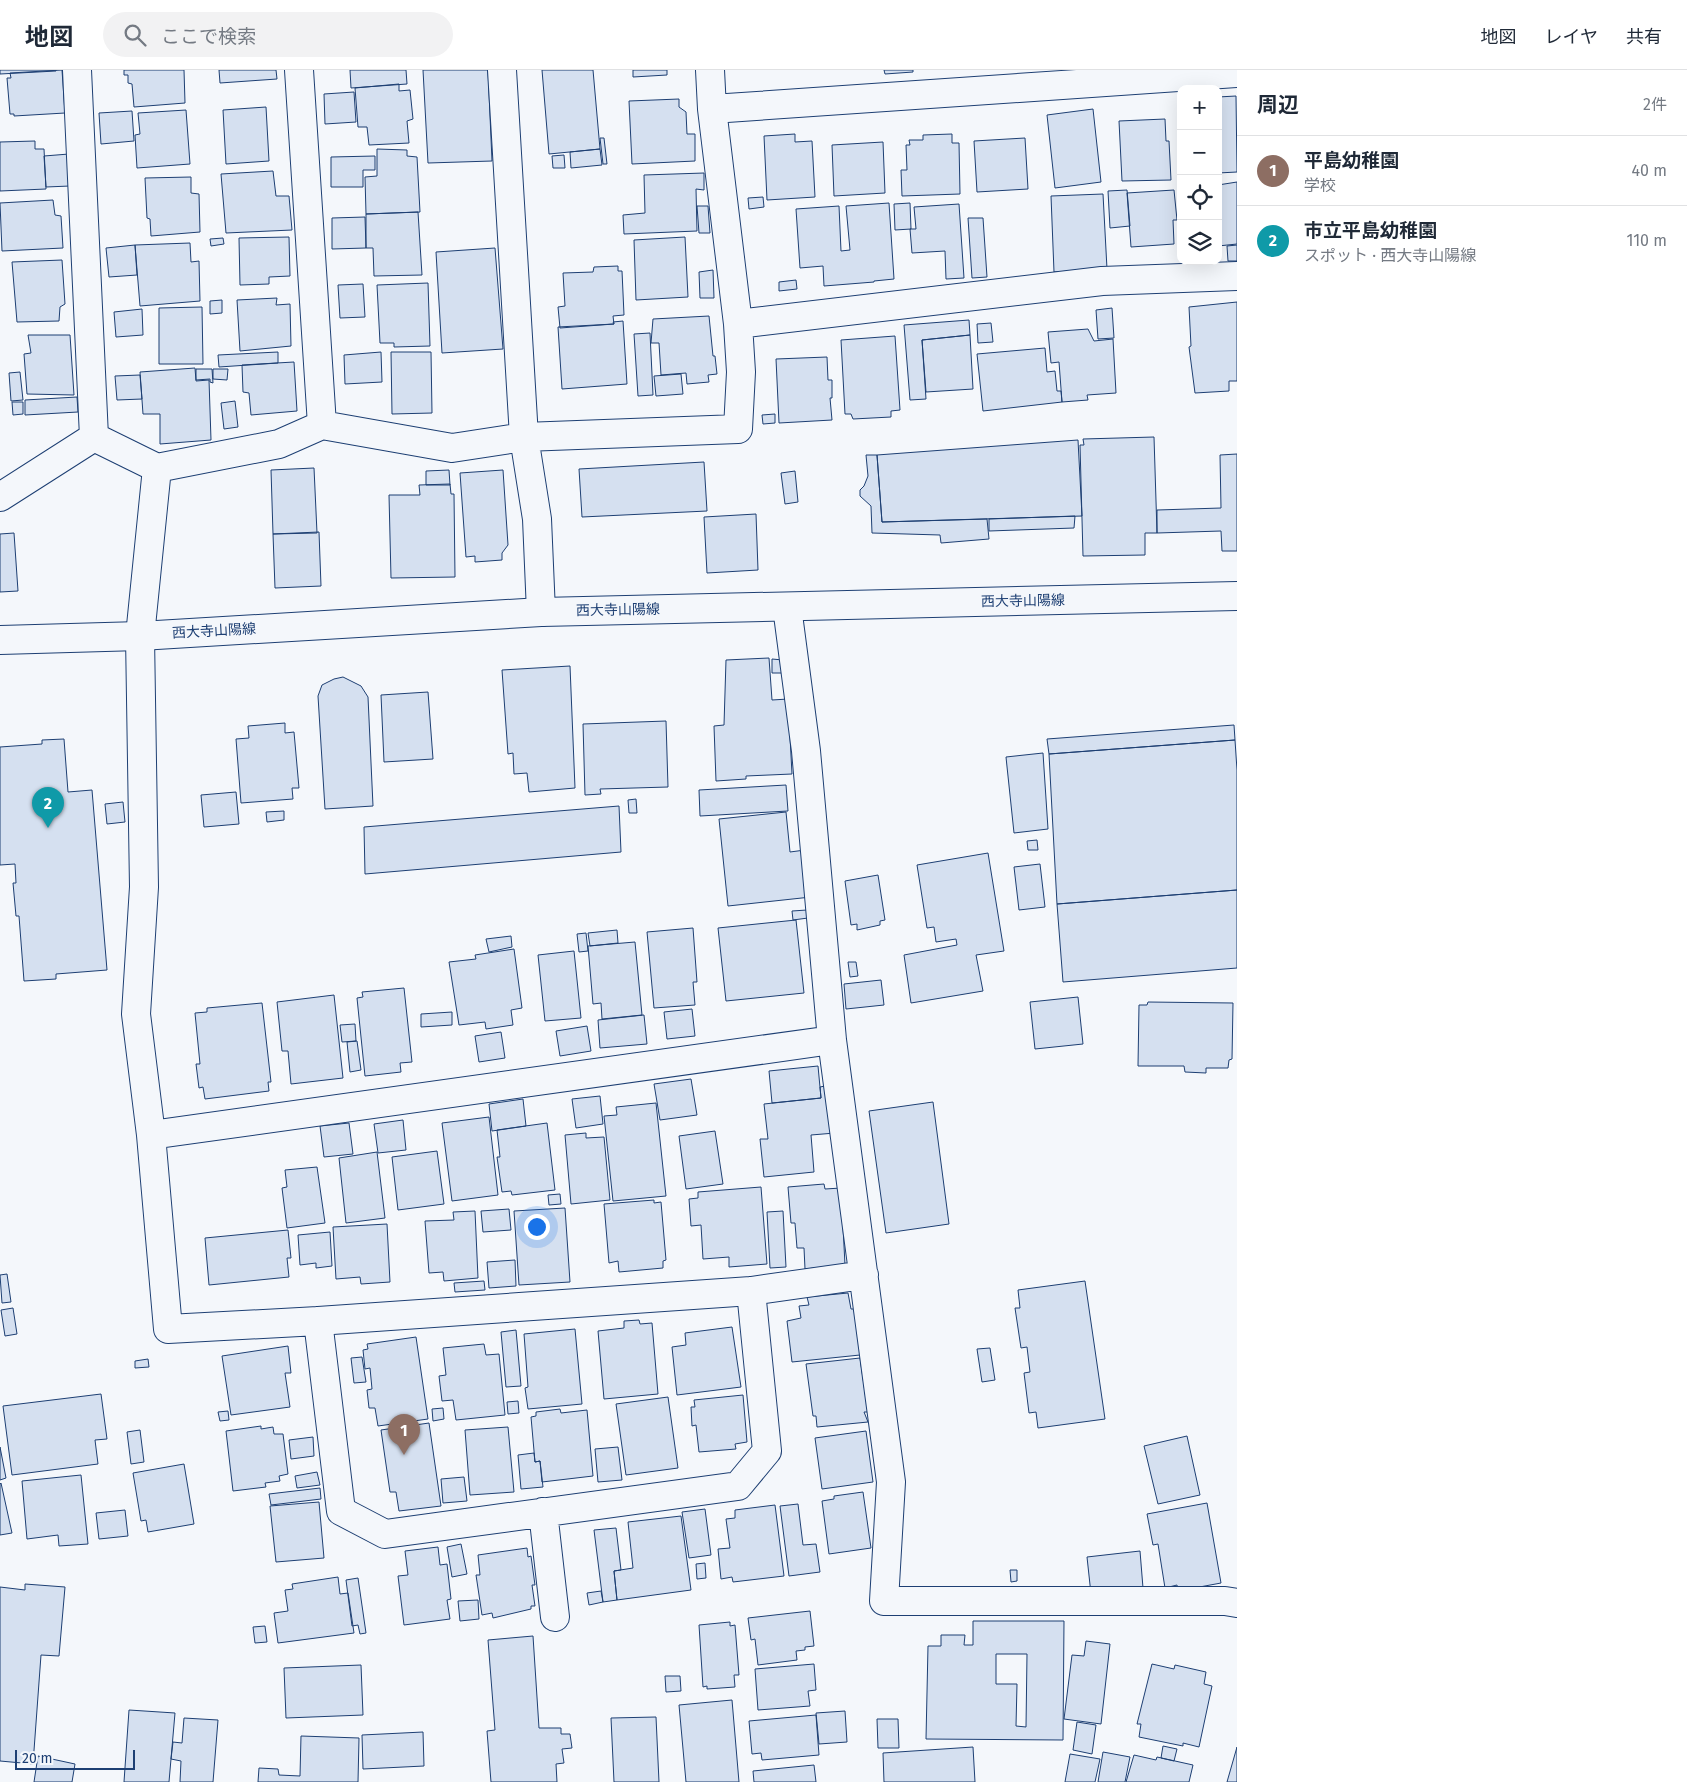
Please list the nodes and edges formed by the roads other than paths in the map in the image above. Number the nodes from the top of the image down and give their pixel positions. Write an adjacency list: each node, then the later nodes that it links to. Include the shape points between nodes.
1 (77, 70): 11 (street)
2 (300, 70): 9 (street)
3 (502, 70): 10 (street)
4 (710, 70): 6 (street)
5 (1237, 73): 6 (street)
6 (712, 109): 8 (street)
7 (1237, 276): 8 (street, via 1102,281)
8 (738, 324): 10 (street, via 741,372 738,429)
9 (322, 425): 10 (street, via 452,448); 12 (street, via 279,444)
10 (524, 436): 16 (street, via 537,519)
11 (94, 437): 12 (street); 13 (street)
12 (157, 468): 17 (street)
13 (0, 497)
14 (1237, 596): 15 (street, 西大寺山陽線)
15 (787, 607): 16 (street, 西大寺山陽線); 19 (street, via 806,751)
16 (541, 612): 17 (street, 西大寺山陽線)
17 (140, 636): 18 (street, 西大寺山陽線); 20 (street, via 144,887 136,1014)
18 (0, 640)
19 (832, 1040): 20 (street); 21 (street)
20 (152, 1135): 23 (street, via 168,1329)
21 (864, 1275): 22 (street); 25 (street, via 891,1482 884,1601)
22 (751, 1291): 23 (street); 24 (street, via 767,1451 738,1486)
23 (318, 1321): 24 (street, via 341,1511 385,1534)
24 (543, 1512): 26 (street)
25 (1237, 1603)
26 (555, 1617)

